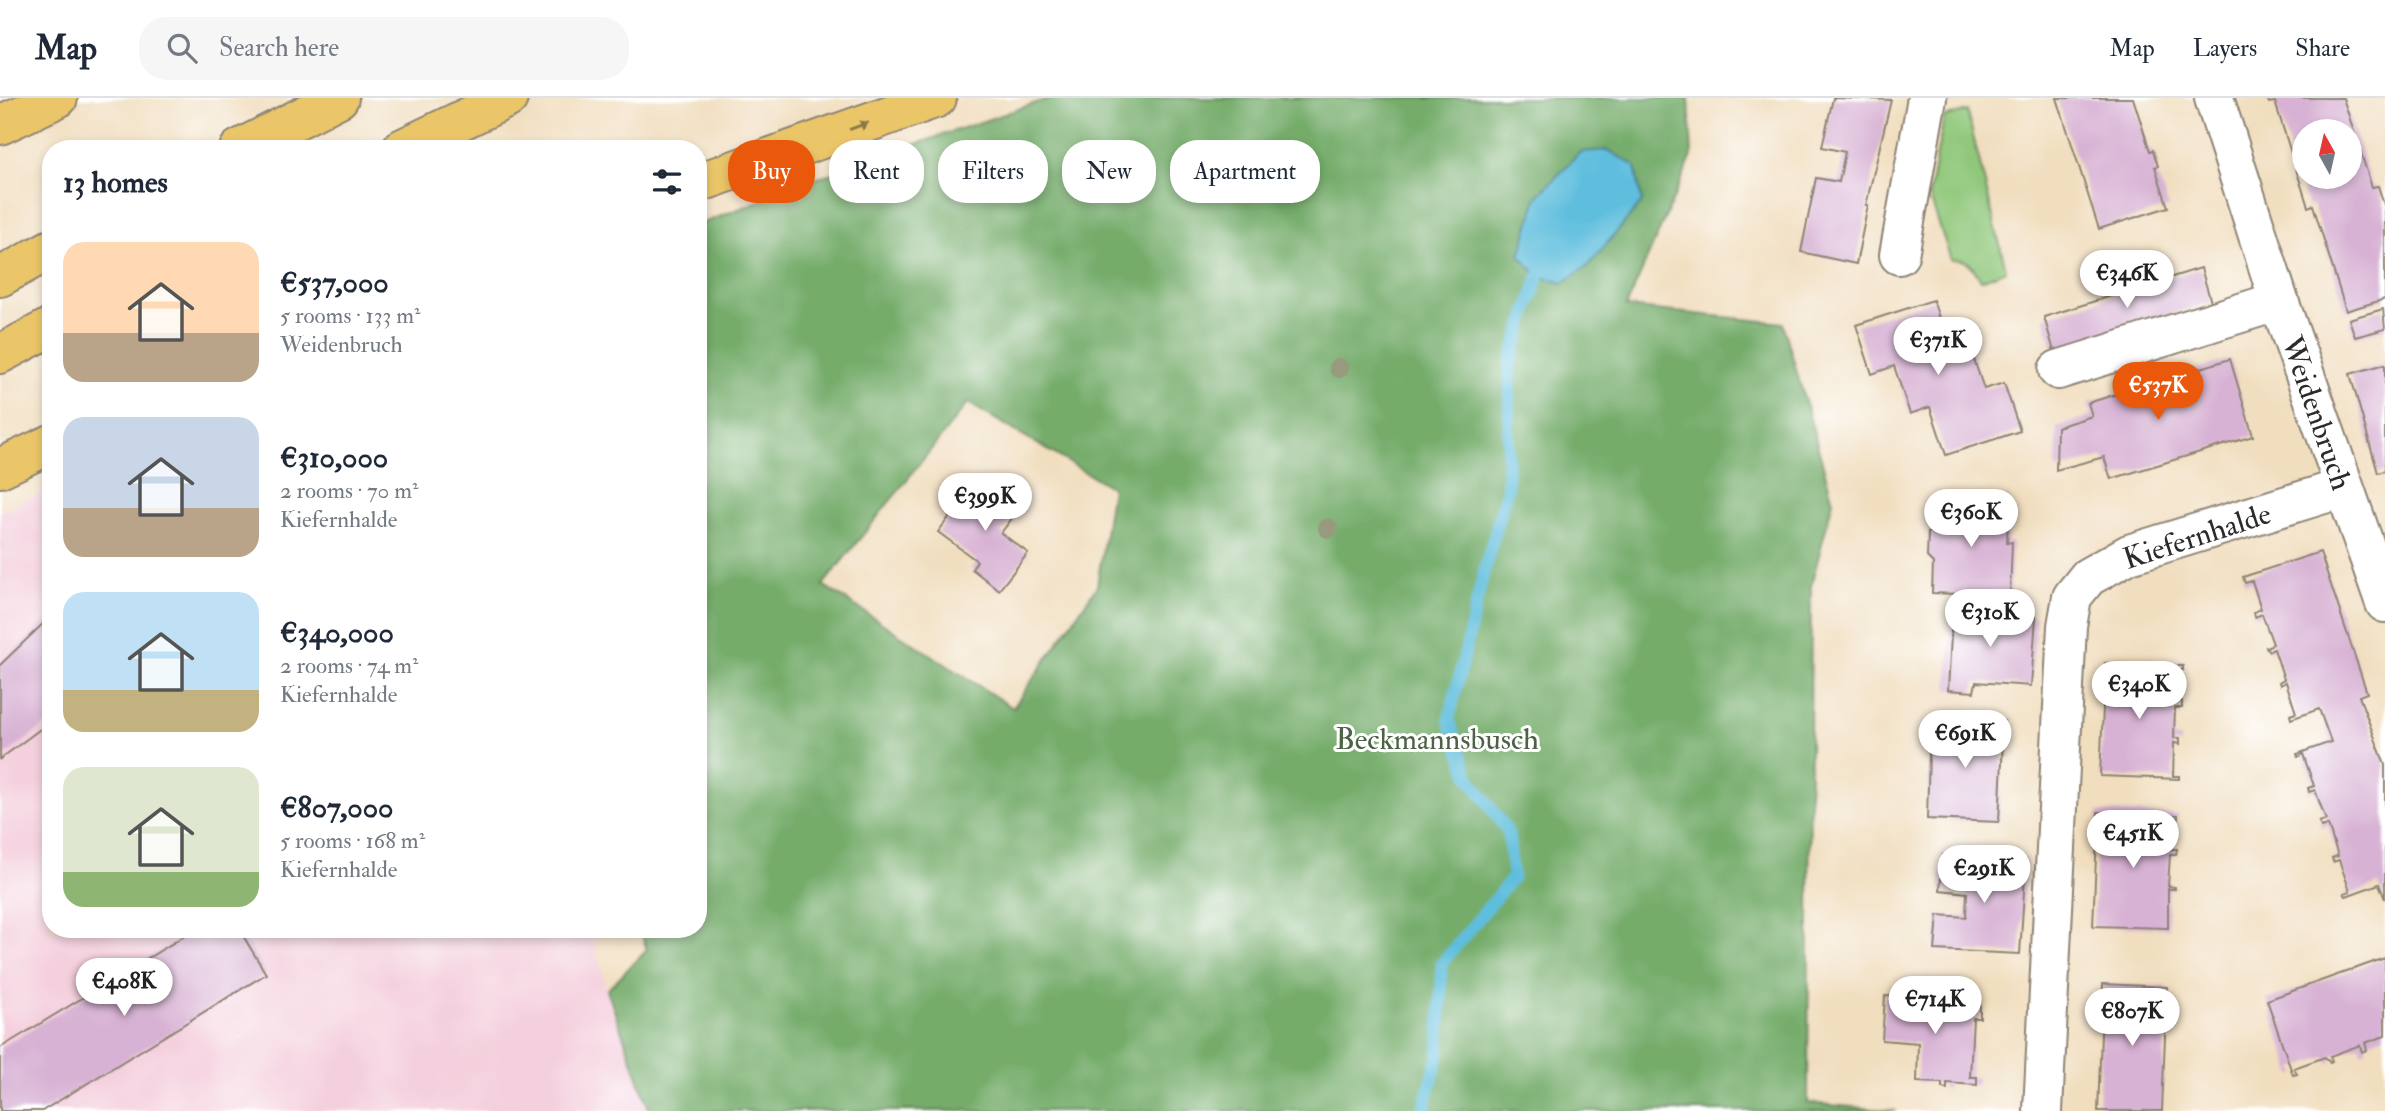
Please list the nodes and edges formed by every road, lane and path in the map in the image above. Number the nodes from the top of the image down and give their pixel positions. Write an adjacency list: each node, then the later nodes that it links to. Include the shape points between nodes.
1 (58, 98): 7 (main road)
2 (339, 98): 8 (main road)
3 (508, 98): 9 (main road)
4 (937, 98): 10 (main road, one-way to 4)
5 (1927, 98): 12 (street)
6 (2214, 98): 14 (street, Weidenbruch)
7 (0, 125)
8 (257, 140)
9 (420, 140)
10 (707, 180)
11 (42, 254): 13 (main road)
12 (1899, 255)
13 (0, 277)
14 (2279, 301): 17 (street, Weidenbruch); 20 (street, Weidenbruch)
15 (42, 332): 16 (main road)
16 (0, 354)
17 (2058, 370)
18 (42, 448): 19 (main road)
19 (0, 468)
20 (2361, 505): 21 (street, Weidenbruch); 22 (street, Kiefernhalde, via 2129,554 2088,577 2072,597)
21 (2385, 603)
22 (2043, 1111)

